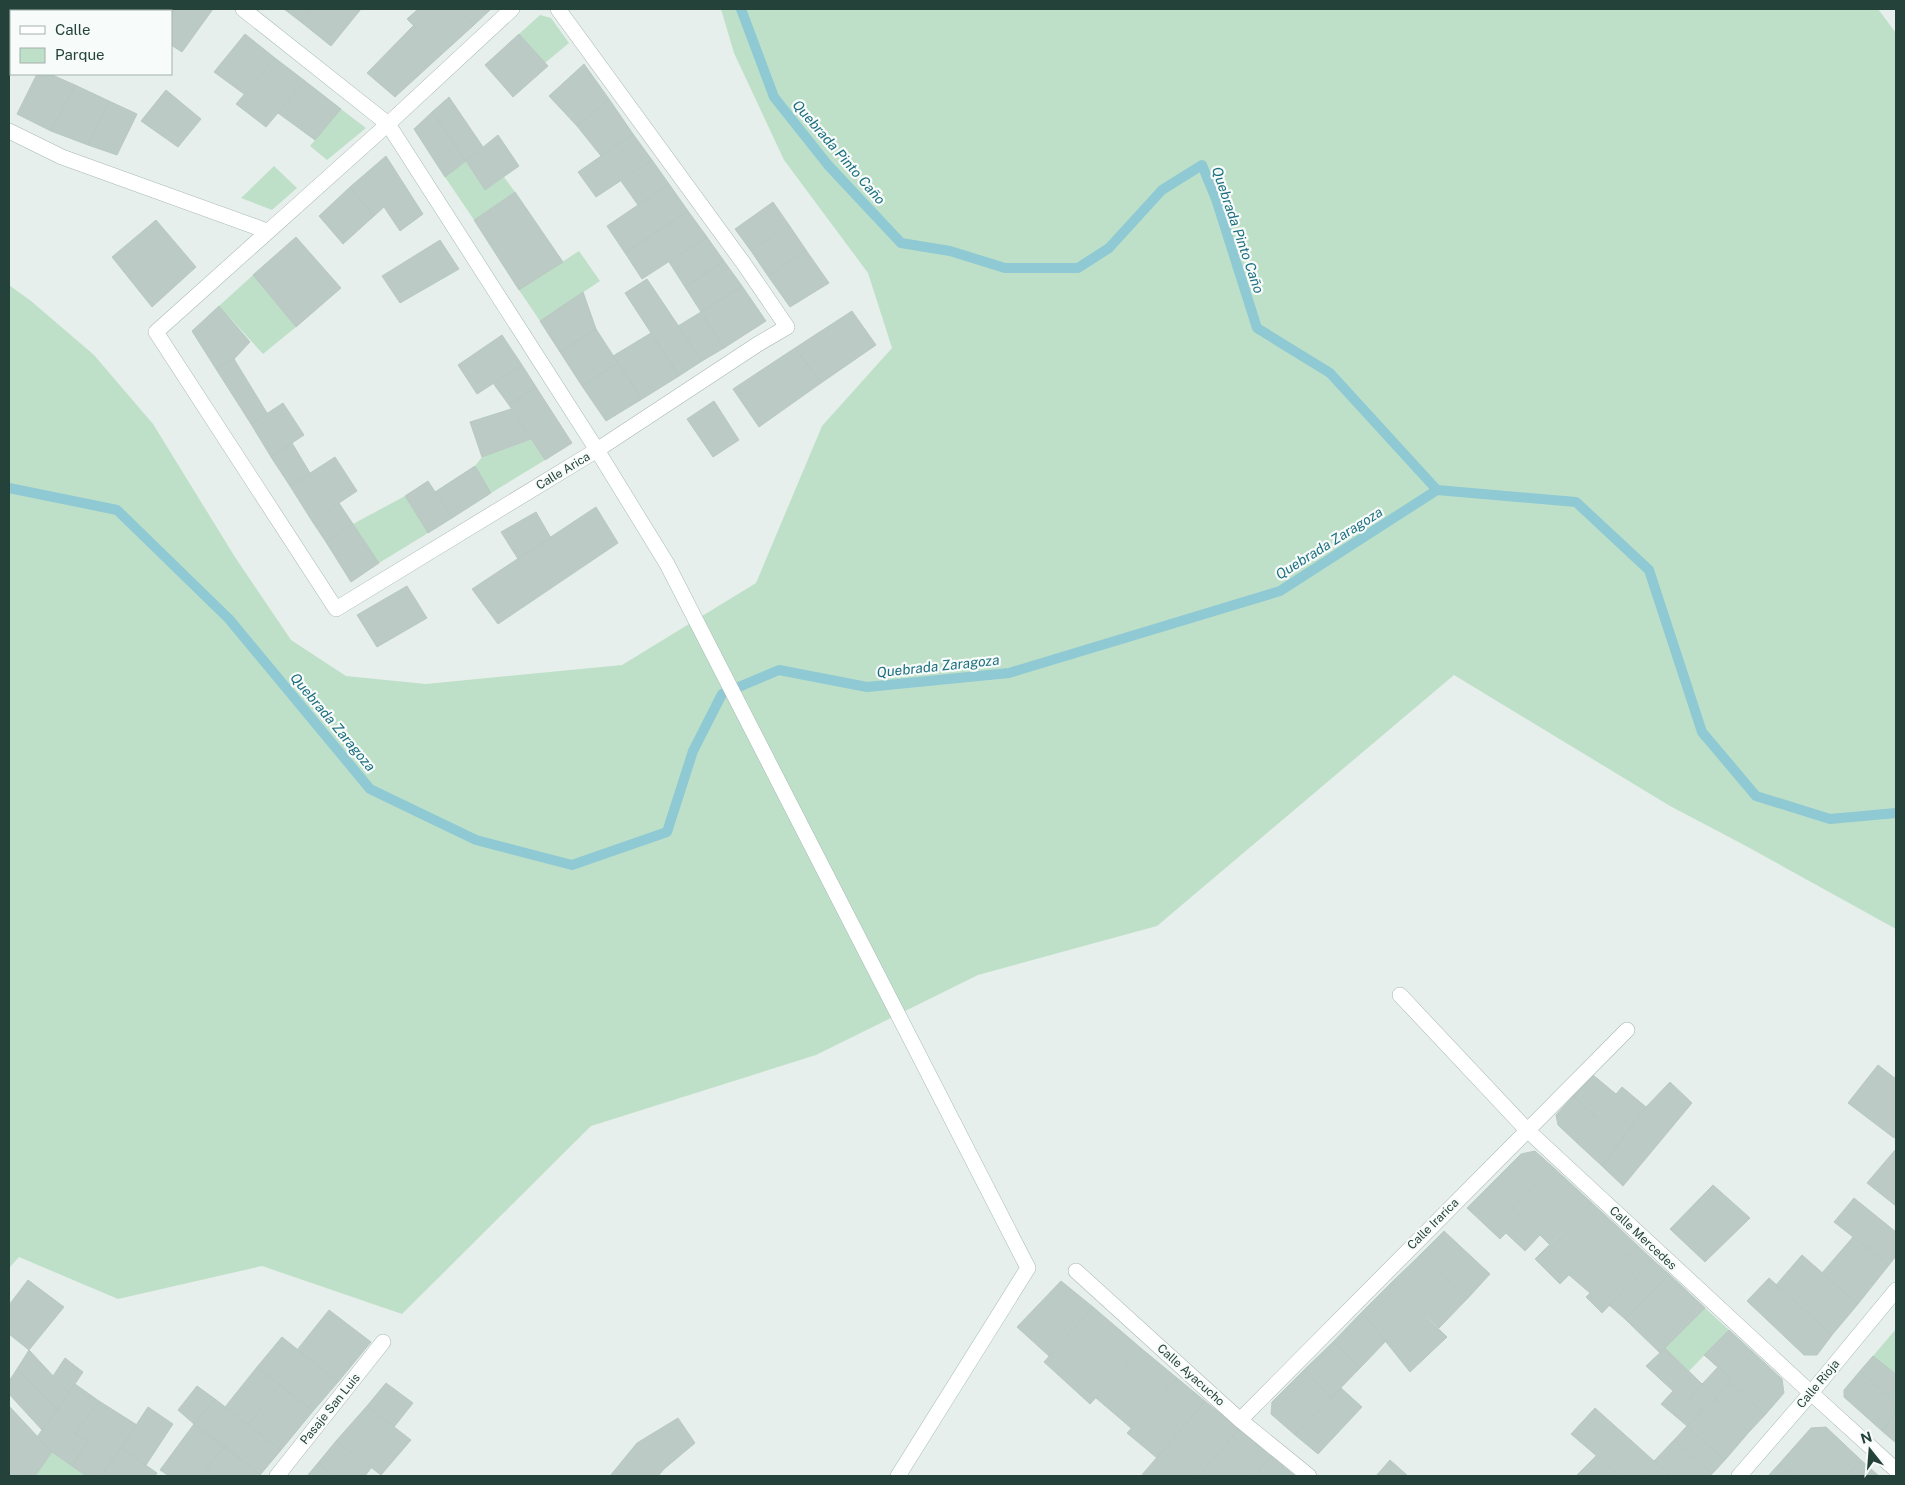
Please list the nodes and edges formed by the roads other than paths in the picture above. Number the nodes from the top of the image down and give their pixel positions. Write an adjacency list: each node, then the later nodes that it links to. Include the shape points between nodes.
1 (243, 9): 4 (street)
2 (512, 9): 4 (street)
3 (558, 9): 7 (street, Calle Arica, via 788,327)
4 (388, 124): 6 (street); 7 (street)
5 (9, 131): 6 (street, via 62,157)
6 (267, 231): 7 (street, Calle Arica, via 156,332 336,609)
7 (597, 450): 18 (street, via 668,564 1028,1268)
8 (1400, 995): 10 (street, Calle Mercedes)
9 (1627, 1030): 10 (street, Calle Irarica)
10 (1526, 1129): 14 (street, Calle Mercedes); 15 (street, Calle Irarica)
11 (1076, 1271): 15 (street, Calle Ayacucho)
12 (1896, 1290): 14 (street, Calle Rioja)
13 (383, 1342): 17 (street, Pasaje San Luis)
14 (1811, 1393): 16 (street, Calle Mercedes); 20 (street, Calle Rioja)
15 (1240, 1420): 19 (street, Calle Ayacucho)
16 (1896, 1470)
17 (277, 1476)
18 (898, 1476)
19 (1309, 1476)
20 (1739, 1476)

